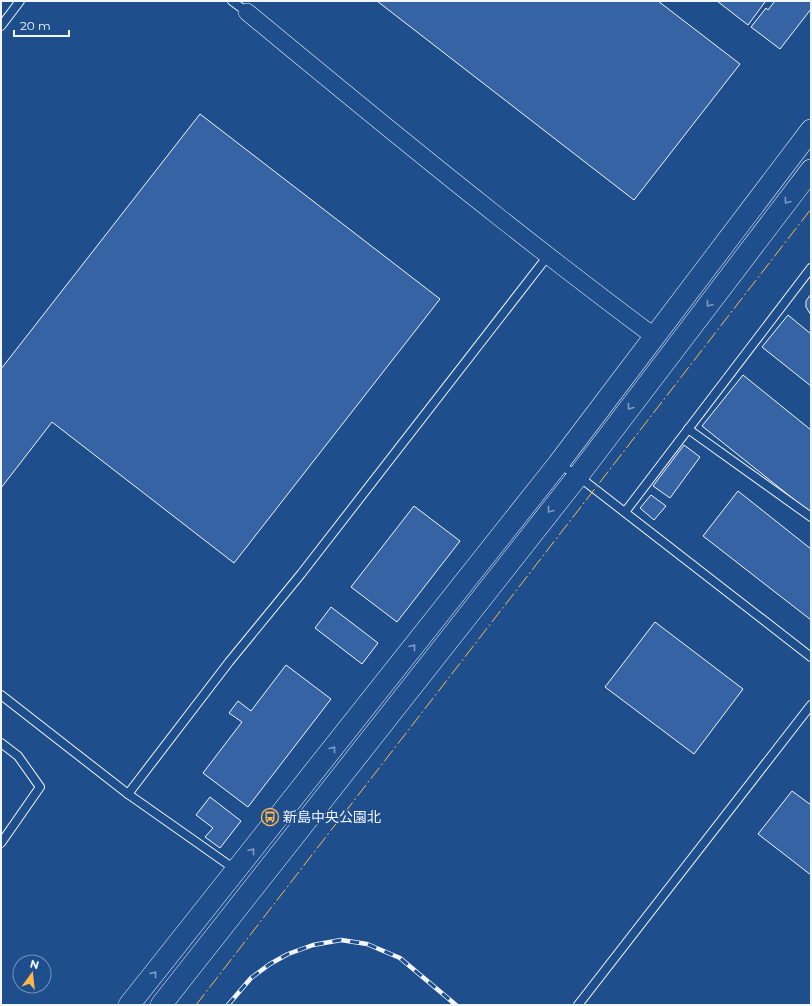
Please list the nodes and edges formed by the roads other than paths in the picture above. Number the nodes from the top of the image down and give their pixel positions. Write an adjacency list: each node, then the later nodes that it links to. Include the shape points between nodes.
1 (20, 1): 4 (lane)
2 (232, 1): 3 (lane)
3 (247, 12): 7 (street)
4 (1, 26)
5 (811, 130): 9 (street)
6 (811, 170): 12 (street, one-way to 12)
7 (547, 257): 9 (street); 19 (lane)
8 (811, 268): 10 (lane)
9 (655, 337): 11 (street)
10 (688, 429): 13 (lane); 14 (lane)
11 (558, 464): 12 (lane); 21 (street, one-way to 11)
12 (578, 476): 13 (lane); 23 (street, one-way to 23)
13 (625, 512): 15 (lane)
14 (811, 517)
15 (811, 657)
16 (1, 695): 19 (lane)
17 (811, 705): 24 (lane)
18 (1, 743): 20 (lane, via 18,756 40,787)
19 (128, 794): 21 (lane)
20 (1, 843)
21 (236, 870): 22 (street, one-way to 21)
22 (129, 1005)
23 (161, 1005)
24 (578, 1005)

